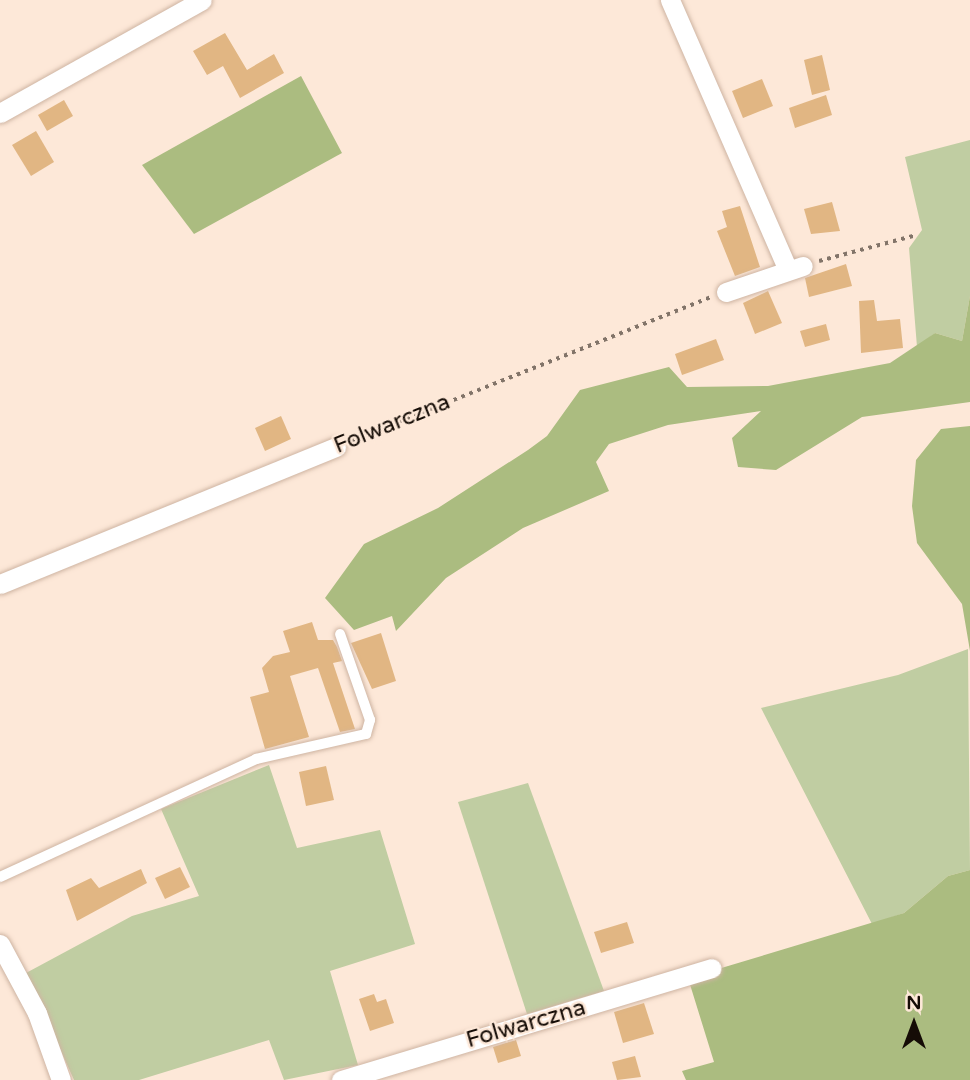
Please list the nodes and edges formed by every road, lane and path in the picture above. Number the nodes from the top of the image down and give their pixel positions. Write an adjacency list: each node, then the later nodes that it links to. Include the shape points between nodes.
1 (202, 0): 3 (street)
2 (670, 0): 5 (street)
3 (0, 113)
4 (917, 235): 5 (path)
5 (795, 268): 6 (street)
6 (726, 292): 7 (path, Folwarczna)
7 (336, 447): 8 (street, Folwarczna)
8 (0, 584)
9 (340, 634): 10 (lane, via 370,720 366,734 256,759)
10 (0, 877)
11 (0, 944): 13 (street, via 37,1013)
12 (711, 968): 14 (street, Folwarczna)
13 (61, 1080)
14 (341, 1080)

